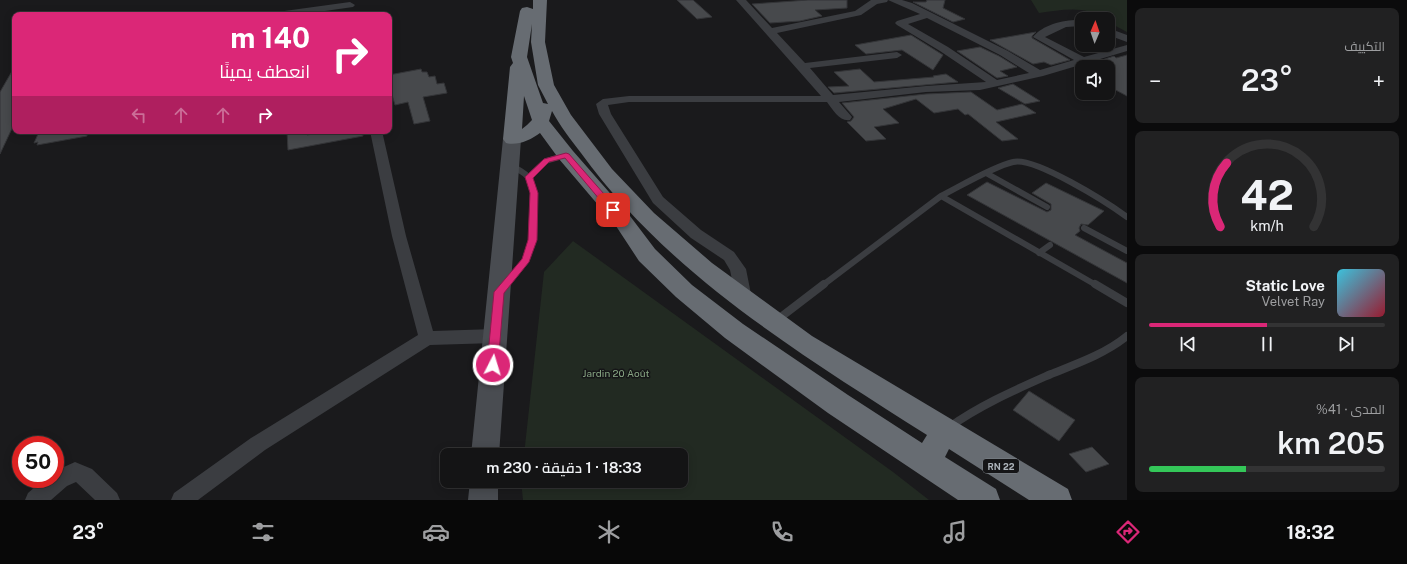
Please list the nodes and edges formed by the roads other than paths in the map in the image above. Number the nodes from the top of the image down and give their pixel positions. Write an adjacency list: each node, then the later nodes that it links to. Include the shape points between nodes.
1 (528, 0): 15 (highway)
2 (540, 0): 22 (highway, RN 22, via 538,42 544,81)
3 (741, 0): 10 (street)
4 (884, 0): 10 (street, via 874,2 858,13)
5 (893, 0): 8 (street)
6 (351, 7): 7 (street)
7 (305, 12)
8 (927, 15): 20 (street); 21 (street, via 900,23)
9 (1075, 22): 16 (street, via 1055,28 1038,37)
10 (771, 31): 19 (street)
11 (1115, 35): 12 (street)
12 (1127, 39)
13 (1127, 48): 17 (street)
14 (897, 55): 19 (street)
15 (519, 57): 25 (highway); 27 (highway)
16 (1081, 60)
17 (1086, 60)
18 (1075, 63): 20 (street)
19 (802, 66): 23 (street)
20 (1040, 74): 21 (street)
21 (996, 84): 23 (street, via 964,89 926,89)
22 (550, 92): 25 (highway); 40 (highway, RN 22, via 563,116 605,173 647,218 704,270)
23 (829, 99): 24 (street); 40 (street, via 628,99 607,101 602,104 605,114 658,200 696,234 729,256 738,269)
24 (846, 117)
25 (541, 122): 27 (highway, via 528,134); 28 (highway)
26 (377, 134): 45 (street, via 415,298)
27 (512, 139): 29 (main road)
28 (566, 155): 31 (lane, via 546,161); 48 (highway, via 623,221 647,255 684,291 734,331 831,400)
29 (509, 163): 31 (lane); 39 (main road)
30 (986, 173): 32 (lane); 33 (lane); 34 (lane, via 1014,161 1034,164 1103,200)
31 (529, 177): 39 (lane, via 534,193 530,251 526,260)
32 (941, 196): 38 (lane); 42 (lane)
33 (1047, 207)
34 (1127, 217)
35 (1084, 228): 37 (lane)
36 (1050, 245): 38 (lane)
37 (1127, 251)
38 (1039, 253): 41 (lane)
39 (499, 292): 43 (main road)
40 (744, 299): 42 (highway, RN 22)
41 (1127, 303)
42 (774, 322): 46 (highway, RN 22, via 809,348)
43 (495, 336): 45 (street); 47 (main road)
44 (1127, 336): 46 (lane, via 1103,351 1057,373 986,403)
45 (427, 338): 52 (street, via 258,444)
46 (944, 431): 48 (highway); 55 (highway, RN 22)
47 (486, 448)
48 (927, 462): 54 (highway)
49 (484, 488): 53 (main road)
50 (35, 500): 51 (street, via 60,479 75,472 85,476)
51 (110, 500)
52 (181, 500)
53 (483, 500)
54 (985, 500)
55 (1057, 500)

